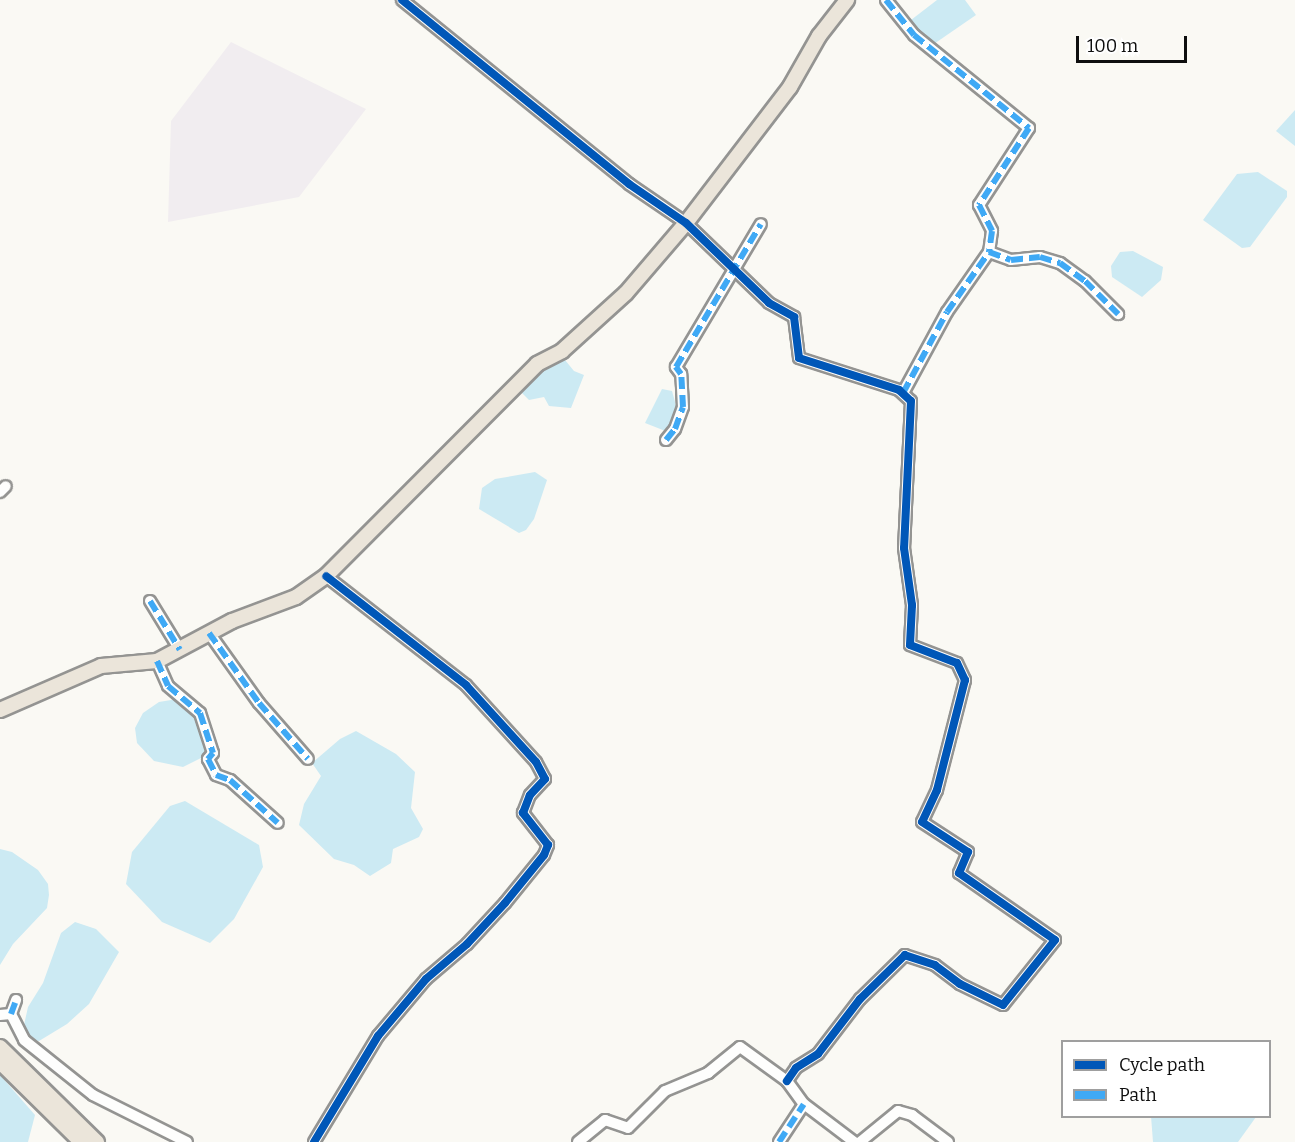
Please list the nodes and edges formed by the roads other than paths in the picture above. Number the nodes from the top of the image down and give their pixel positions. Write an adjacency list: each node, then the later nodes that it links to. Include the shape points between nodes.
1 (402, 0): 4 (street, via 629,184)
2 (847, 0): 4 (main road, via 819,36 789,87 749,135)
3 (886, 0): 6 (street, via 914,35 1029,128 979,206 992,231)
4 (686, 224): 7 (street); 11 (main road, via 626,293 562,351 537,364)
5 (761, 224): 7 (street)
6 (989, 252): 8 (street, via 1011,260 1040,257 1060,263 1085,280); 9 (street, via 947,312)
7 (734, 268): 9 (street, via 763,298 794,316 799,358); 10 (street, via 676,367 681,374 683,407)
8 (1118, 314)
9 (903, 393): 23 (street, via 911,401 904,548 912,605 910,645 957,663 965,680 937,790 922,822 968,852 959,873 1055,940 1003,1005 960,984 935,965 905,955 860,999 818,1054 796,1068)
10 (666, 440)
11 (326, 576): 13 (main road, via 296,597); 29 (street, via 466,685 536,762 545,779 530,795 523,813 548,845 505,903 467,944 426,979 378,1036)
12 (150, 601): 14 (street)
13 (209, 633): 14 (main road); 17 (street, via 259,703)
14 (180, 650): 15 (main road)
15 (157, 661): 16 (main road, via 101,666); 18 (street, via 168,686 200,713 213,753 208,759 216,775 230,780)
16 (0, 710)
17 (308, 759)
18 (278, 823)
19 (16, 1000): 20 (street)
20 (6, 1015): 28 (street, via 24,1040 93,1095)
21 (0, 1047): 27 (main road)
22 (0, 1062): 26 (main road)
23 (787, 1082): 24 (street); 30 (street, via 740,1047 708,1073 665,1091 628,1128 605,1120)
24 (804, 1104): 31 (street); 32 (street)
25 (930, 1137): 33 (street, via 912,1115 898,1111); 34 (street)
26 (81, 1142)
27 (97, 1142)
28 (187, 1142)
29 (314, 1142)
30 (578, 1142)
31 (779, 1142)
32 (854, 1142)
33 (860, 1142)
34 (948, 1142)

